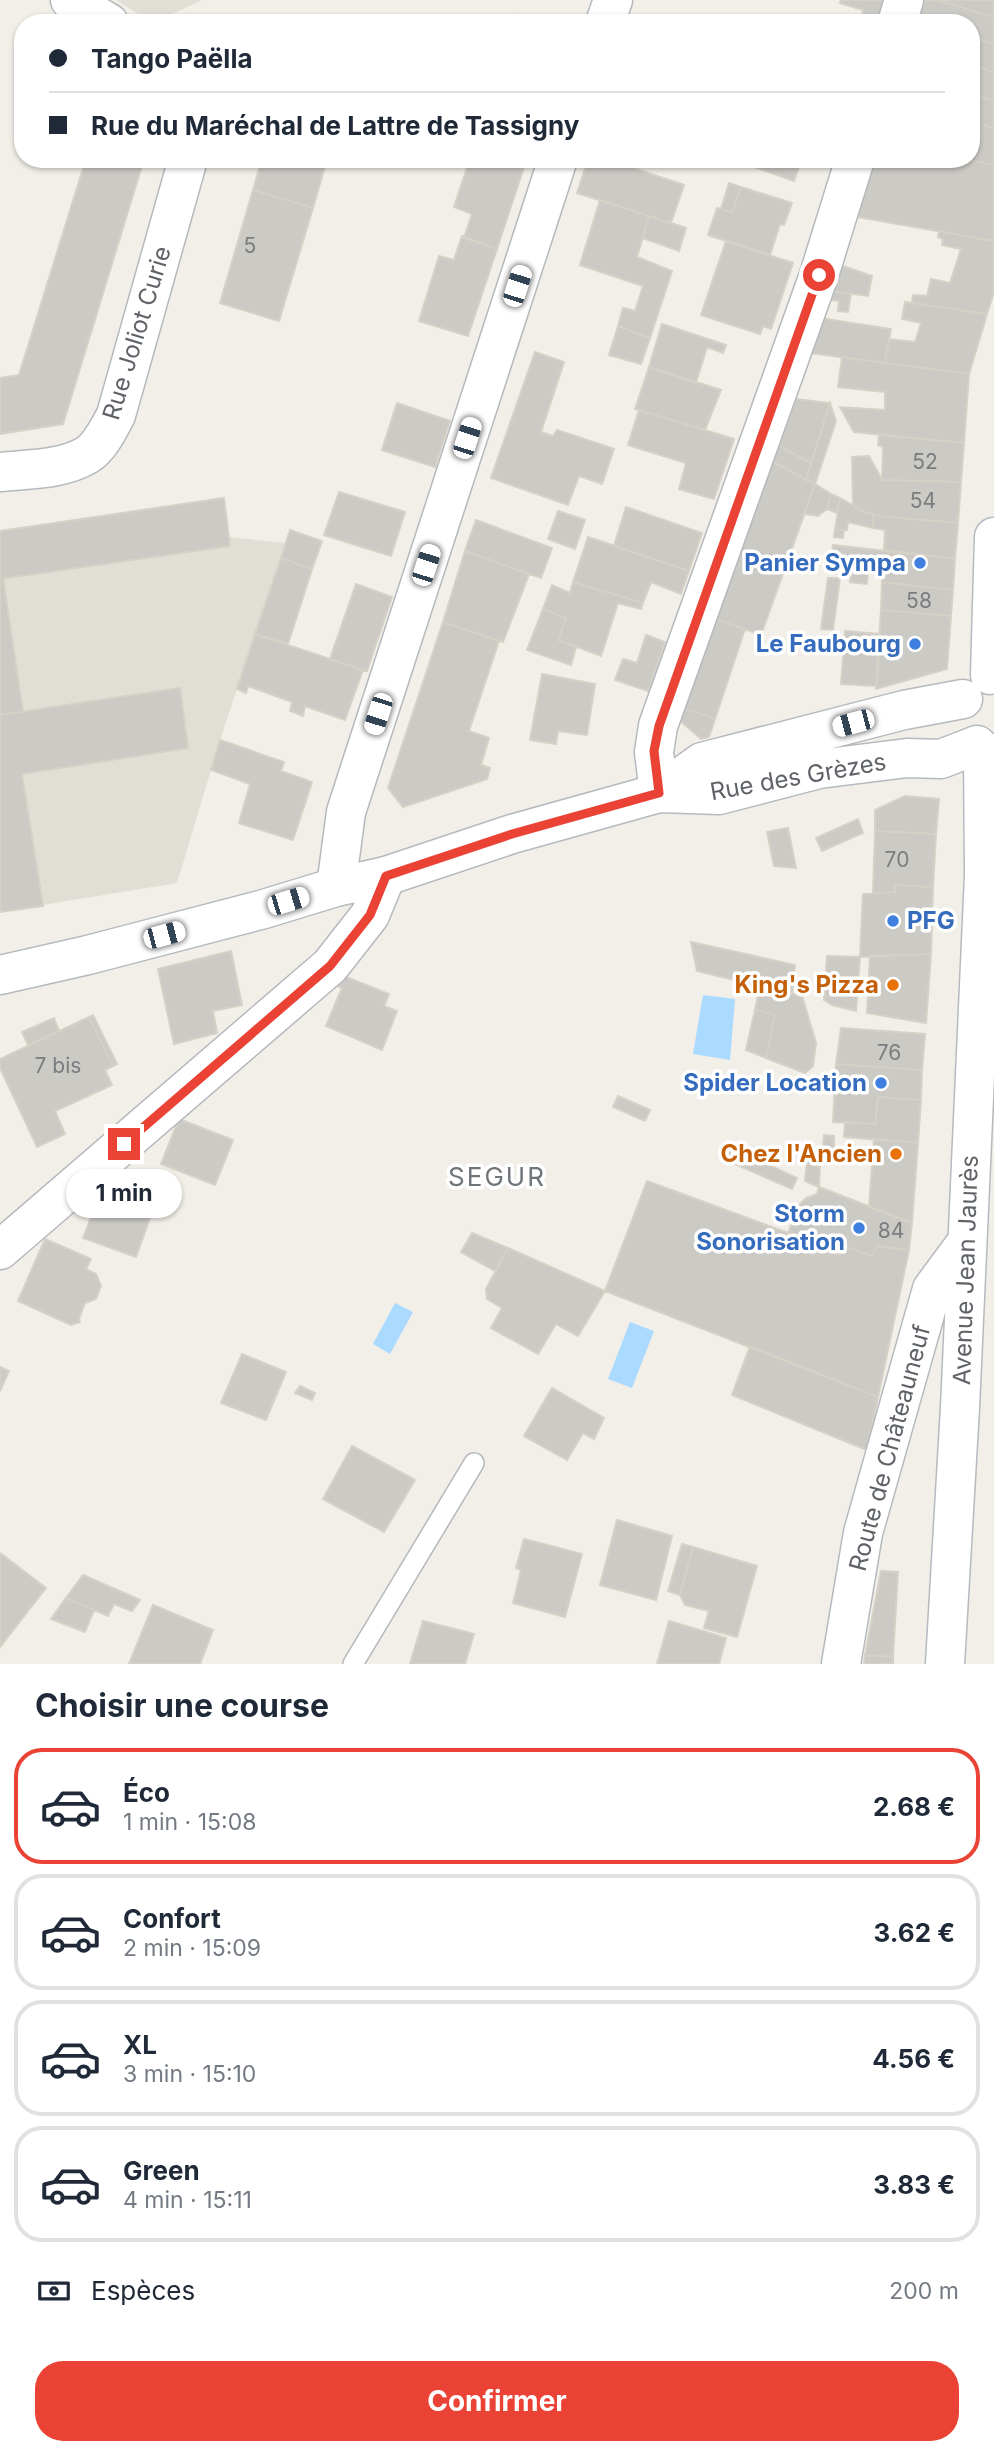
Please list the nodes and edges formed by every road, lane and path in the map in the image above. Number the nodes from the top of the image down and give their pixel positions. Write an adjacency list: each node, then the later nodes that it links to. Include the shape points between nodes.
1 (70, 0): 2 (street)
2 (94, 14)
3 (185, 168): 6 (street, Rue Joliot Curie, via 116,415 107,432 88,454 57,466)
4 (555, 168): 13 (street, via 346,812)
5 (852, 168): 10 (street, via 819,275 659,726 654,751)
6 (0, 472)
7 (994, 537): 8 (street)
8 (983, 683): 9 (street, via 962,716 966,731); 10 (street, Rue des Grèzes, via 904,710 702,762)
9 (985, 750): 10 (street, Rue des Grèzes, via 942,759 907,758 819,769 719,795); 11 (street, Avenue Jean Jaurès)
10 (659, 793): 12 (street, Rue des Grèzes, via 512,834)
11 (989, 863): 15 (street, Avenue Jean Jaurès)
12 (386, 876): 13 (street, Rue des Grèzes); 16 (street, via 370,915 330,966)
13 (336, 887): 14 (street, Rue des Grèzes)
14 (0, 975)
15 (966, 1243): 19 (street, Route de Châteauneuf, via 932,1289 863,1533); 20 (street, Avenue Jean Jaurès)
16 (0, 1250)
17 (474, 1463): 18 (lane)
18 (354, 1664)
19 (841, 1664)
20 (945, 1664)

